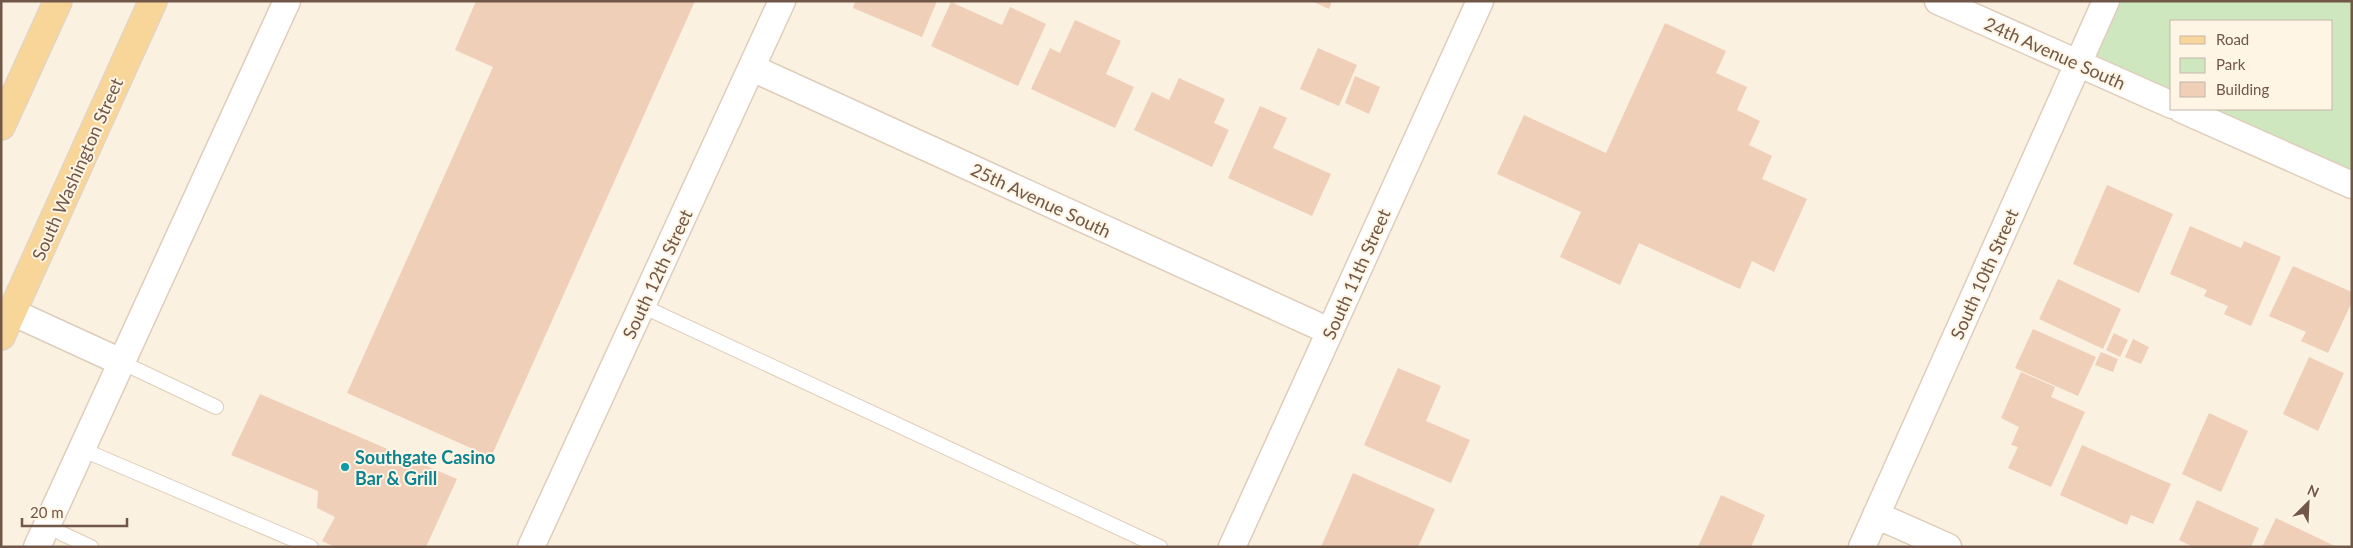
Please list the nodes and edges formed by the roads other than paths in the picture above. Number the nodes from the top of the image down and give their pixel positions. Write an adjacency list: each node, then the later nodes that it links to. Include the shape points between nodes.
1 (58, 1): 12 (main road)
2 (153, 1): 15 (main road, South Washington Street)
3 (287, 1): 17 (street)
4 (782, 1): 9 (street, South 12th Street)
5 (1480, 1): 16 (street, South 11th Street)
6 (1938, 1): 8 (street, 24th Avenue South)
7 (2106, 1): 8 (street, South 10th Street)
8 (2078, 63): 10 (street, 24th Avenue South); 20 (street, South 10th Street)
9 (752, 68): 14 (street, South 12th Street); 16 (street, 25th Avenue South)
10 (2170, 103)
11 (2183, 110): 13 (street)
12 (1, 126)
13 (2352, 185)
14 (642, 306): 24 (street, South 12th Street); 25 (lane)
15 (7, 324): 17 (street)
16 (1330, 331): 26 (street, South 11th Street)
17 (121, 362): 18 (lane); 19 (street)
18 (216, 407)
19 (81, 449): 21 (street); 23 (lane)
20 (1876, 515): 27 (street, South 10th Street); 28 (street)
21 (41, 536): 22 (lane)
22 (91, 547)
23 (311, 547)
24 (532, 547)
25 (1160, 547)
26 (1232, 547)
27 (1862, 547)
28 (1948, 547)

